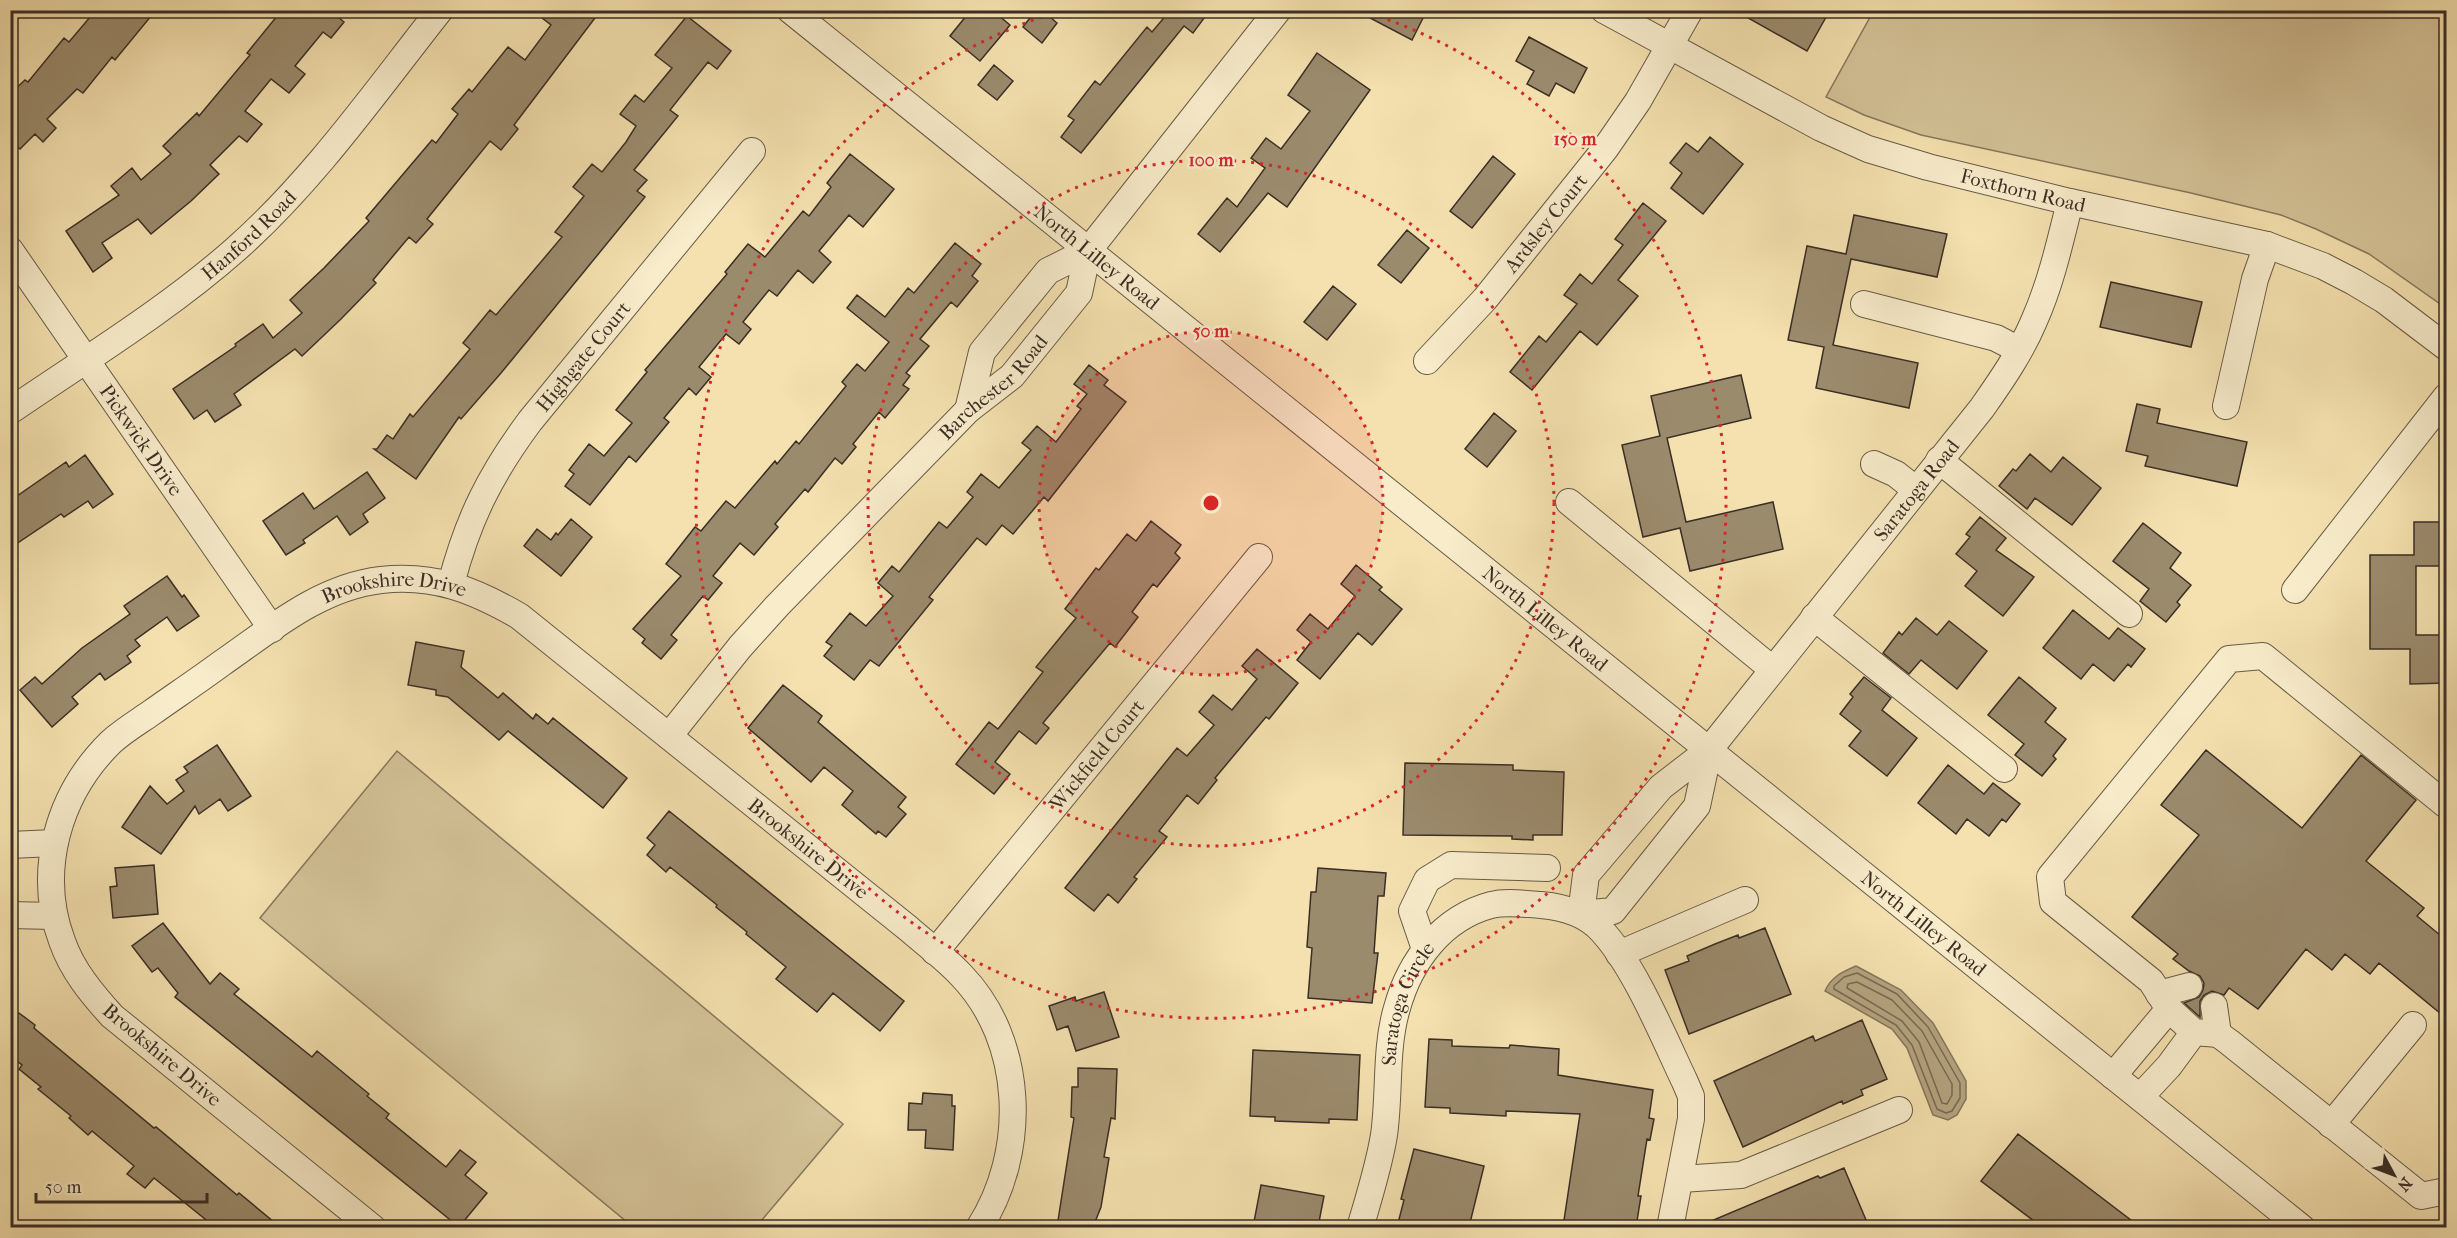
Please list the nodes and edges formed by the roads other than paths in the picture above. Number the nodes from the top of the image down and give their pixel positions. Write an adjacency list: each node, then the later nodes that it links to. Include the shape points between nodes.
1 (440, 10): 15 (street, Hanford Road, via 277,210 205,275)
2 (790, 10): 11 (street, North Lilley Road)
3 (1278, 10): 11 (street, Barchester Road)
4 (1604, 10): 6 (street, Foxthorn Road)
5 (1690, 10): 6 (street, Ardsley Court)
6 (1670, 46): 8 (street, Foxthorn Road, via 1821,128 1868,149); 16 (street, Ardsley Court, via 1605,149 1485,299)
7 (752, 151): 26 (street, Highgate Court, via 506,453 472,516)
8 (2070, 202): 9 (street, Foxthorn Road); 14 (street, Saratoga Road, via 2044,296)
9 (2267, 245): 13 (street, Foxthorn Road, via 2354,282); 18 (street, via 2255,279)
10 (10, 250): 15 (street, Pickwick Drive)
11 (1088, 251): 19 (street, Barchester Road, via 1079,293 1073,301 1012,376); 19 (street, via 1048,271 982,352); 33 (street, North Lilley Road)
12 (1864, 304): 14 (street, via 1996,338)
13 (2446, 347)
14 (2019, 350): 21 (street, Saratoga Road, via 1982,408)
15 (86, 359): 20 (street, Hanford Road); 30 (street, Pickwick Drive)
16 (1427, 361)
17 (2446, 397): 27 (street)
18 (2226, 406)
19 (968, 410): 32 (street, Barchester Road, via 754,631)
20 (10, 411)
21 (1939, 460): 23 (street, Saratoga Road); 28 (street)
22 (1875, 464): 23 (street)
23 (1915, 489): 29 (street, Saratoga Road)
24 (1569, 502): 31 (street)
25 (1259, 557): 44 (street, Wickfield Court)
26 (451, 584): 30 (street, Brookshire Drive, via 402,579 359,584 317,600); 32 (street, Brookshire Drive, via 486,597 519,616)
27 (2295, 590)
28 (2129, 614)
29 (1814, 617): 31 (street, Saratoga Road); 34 (street)
30 (272, 629): 36 (street, Brookshire Drive, via 110,743 73,792)
31 (1772, 669): 33 (street, Saratoga Road)
32 (669, 736): 44 (street, Brookshire Drive)
33 (1709, 750): 40 (street, via 1661,787 1586,875); 40 (street, Saratoga Circle, via 1697,806 1683,824 1613,911); 51 (street, North Lilley Road)
34 (2004, 769)
35 (2446, 805): 47 (street, via 2263,657 2229,659 2050,877 2053,902 2151,981)
36 (54, 843): 37 (street); 42 (street, Brookshire Drive, via 50,880)
37 (10, 845)
38 (1547, 868): 43 (street, via 1451,865 1427,880 1412,911)
39 (1745, 900): 45 (street)
40 (1581, 914): 43 (street, Saratoga Circle, via 1561,907 1492,905 1466,914); 45 (street, Saratoga Circle, via 1600,929)
41 (10, 915): 42 (street)
42 (54, 916): 57 (street, Brookshire Drive, via 75,969 112,1016)
43 (1425, 949): 59 (street, Saratoga Circle, via 1396,1008 1384,1134)
44 (935, 952): 58 (street, Brookshire Drive, via 980,999 1007,1060 1013,1129 997,1196)
45 (1619, 954): 55 (street, Saratoga Circle, via 1691,1095)
46 (2189, 986): 47 (street)
47 (2164, 1001): 50 (street); 51 (street)
48 (2214, 1006): 50 (street)
49 (2413, 1025): 54 (street)
50 (2206, 1033): 52 (street); 54 (street)
51 (2113, 1076): 52 (street, North Lilley Road)
52 (2140, 1098): 61 (street, North Lilley Road)
53 (1899, 1110): 55 (street, via 1741,1175)
54 (2331, 1125): 56 (street, via 2421,1196)
55 (1681, 1179): 60 (street, Saratoga Circle)
56 (2446, 1191)
57 (373, 1227)
58 (979, 1227)
59 (1360, 1227)
60 (1670, 1227)
61 (2302, 1227)

